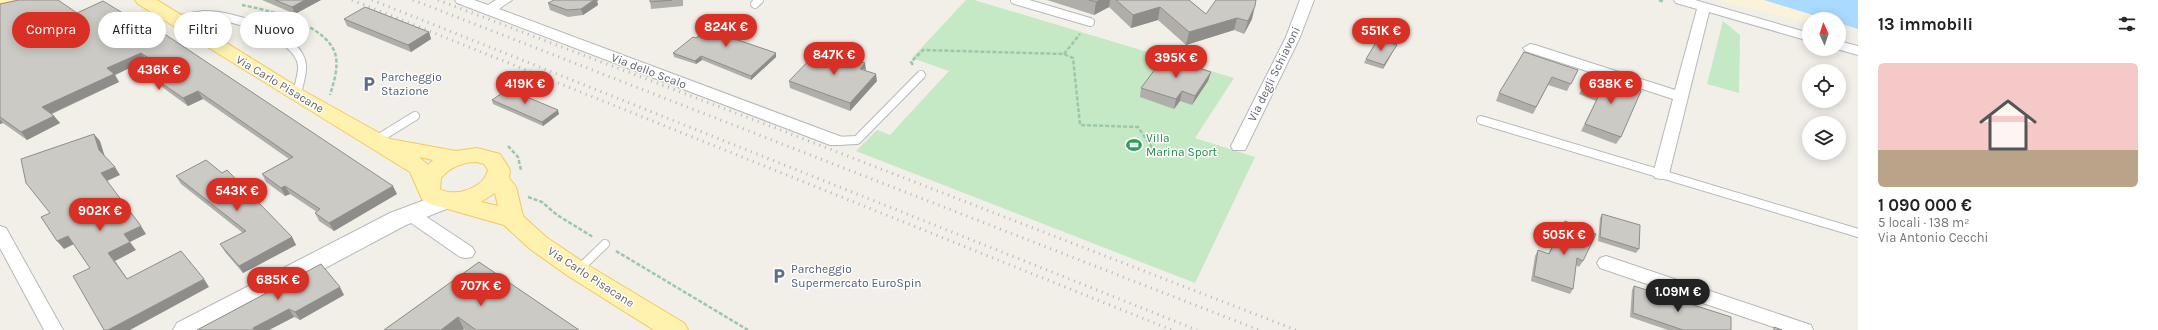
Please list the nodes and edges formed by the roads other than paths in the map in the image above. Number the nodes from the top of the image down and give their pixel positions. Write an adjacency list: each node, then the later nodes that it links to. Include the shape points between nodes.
1 (144, 0): 12 (main road, Via Carlo Pisacane)
2 (462, 0): 11 (street, Via dello Scalo)
3 (505, 0): 11 (street)
4 (1306, 0): 27 (street, Via degli Schiavoni, via 1293,37)
5 (1681, 0): 10 (street)
6 (13, 1): 8 (main road); 9 (main road)
7 (1020, 1): 14 (lane)
8 (0, 2)
9 (0, 6)
10 (1704, 7): 15 (street); 22 (street)
11 (489, 10): 26 (street, Via dello Scalo)
12 (174, 18)
13 (232, 20): 21 (lane, via 268,30 291,45 302,64)
14 (1090, 22)
15 (1802, 35)
16 (1846, 47): 19 (street)
17 (222, 48): 21 (main road, Via Carlo Pisacane)
18 (1530, 48): 22 (street)
19 (1858, 51)
20 (921, 74): 26 (lane, via 857,140)
21 (297, 95): 25 (main road, Via Carlo Pisacane)
22 (1681, 97): 29 (street)
23 (415, 116): 25 (lane)
24 (1481, 120): 29 (lane)
25 (376, 140): 28 (main road, Via Carlo Pisacane); 31 (main road, Via Carlo Pisacane, via 418,167)
26 (836, 141)
27 (1239, 146)
28 (457, 158): 30 (main road, Via Carlo Pisacane, via 477,155 492,159 498,170); 31 (main road, Via Carlo Pisacane, via 433,172)
29 (1661, 174): 35 (lane)
30 (496, 180): 31 (main road, via 479,194 464,199); 33 (main road, Via Carlo Pisacane, via 505,187)
31 (438, 195): 32 (street); 33 (main road, Via Carlo Pisacane)
32 (410, 214): 37 (street); 41 (street)
33 (512, 219): 39 (main road, Via Carlo Pisacane, via 538,243)
34 (0, 232): 40 (street)
35 (1858, 233)
36 (605, 244): 39 (lane)
37 (466, 252)
38 (1606, 264): 43 (street)
39 (577, 270): 42 (main road, Via Carlo Pisacane)
40 (54, 330)
41 (186, 330)
42 (675, 330)
43 (1804, 330)

